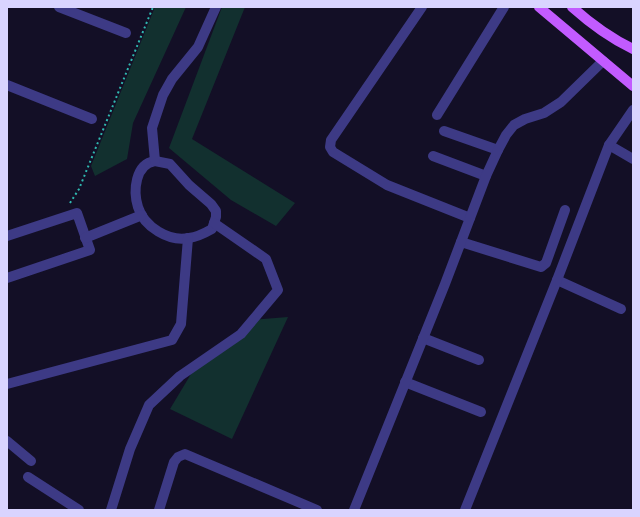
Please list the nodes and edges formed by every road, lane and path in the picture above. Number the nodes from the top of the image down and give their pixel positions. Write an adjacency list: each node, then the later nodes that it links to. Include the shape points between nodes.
1 (59, 7): 8 (street)
2 (153, 7): 25 (path, via 79,189)
3 (216, 7): 21 (street, via 198,47 163,94 152,128)
4 (422, 7): 26 (street, via 331,140 330,147 333,152 387,184)
5 (504, 7): 14 (street)
6 (539, 7): 10 (main road)
7 (572, 7): 9 (main road, via 593,25)
8 (126, 33)
9 (633, 49)
10 (603, 61): 12 (main road); 18 (street, via 561,102 514,125)
11 (7, 85): 15 (street)
12 (633, 86)
13 (633, 110): 17 (street)
14 (437, 115)
15 (92, 119)
16 (444, 131): 18 (street)
17 (609, 145): 20 (street); 33 (street)
18 (498, 150): 22 (street)
19 (433, 156): 22 (street)
20 (633, 159)
21 (154, 161): 24 (street, via 141,168 138,178 136,197); 27 (street, via 170,164 211,204 216,211)
22 (486, 176): 26 (street)
23 (565, 210): 31 (street, via 546,263 542,267)
24 (142, 215): 29 (street); 30 (street, via 150,226 159,232 171,237)
25 (62, 218): 28 (street); 29 (street, via 77,213)
26 (470, 218): 31 (street)
27 (214, 223): 30 (street, via 212,229 206,233); 44 (street, via 266,259 278,290 241,334 180,376 149,405 130,449)
28 (7, 236)
29 (85, 238): 32 (street, via 90,250)
30 (188, 238): 38 (street, via 181,324 172,340)
31 (460, 242): 35 (street)
32 (7, 278)
33 (556, 280): 34 (street); 48 (street)
34 (622, 309)
35 (423, 338): 36 (street); 37 (street)
36 (479, 360)
37 (405, 382): 39 (street); 47 (street)
38 (7, 384)
39 (481, 412)
40 (7, 441): 41 (street)
41 (31, 461)
42 (28, 477): 43 (street)
43 (79, 510)
44 (112, 510)
45 (158, 510): 46 (street, via 174,462 185,454)
46 (317, 510)
47 (354, 510)
48 (465, 510)

